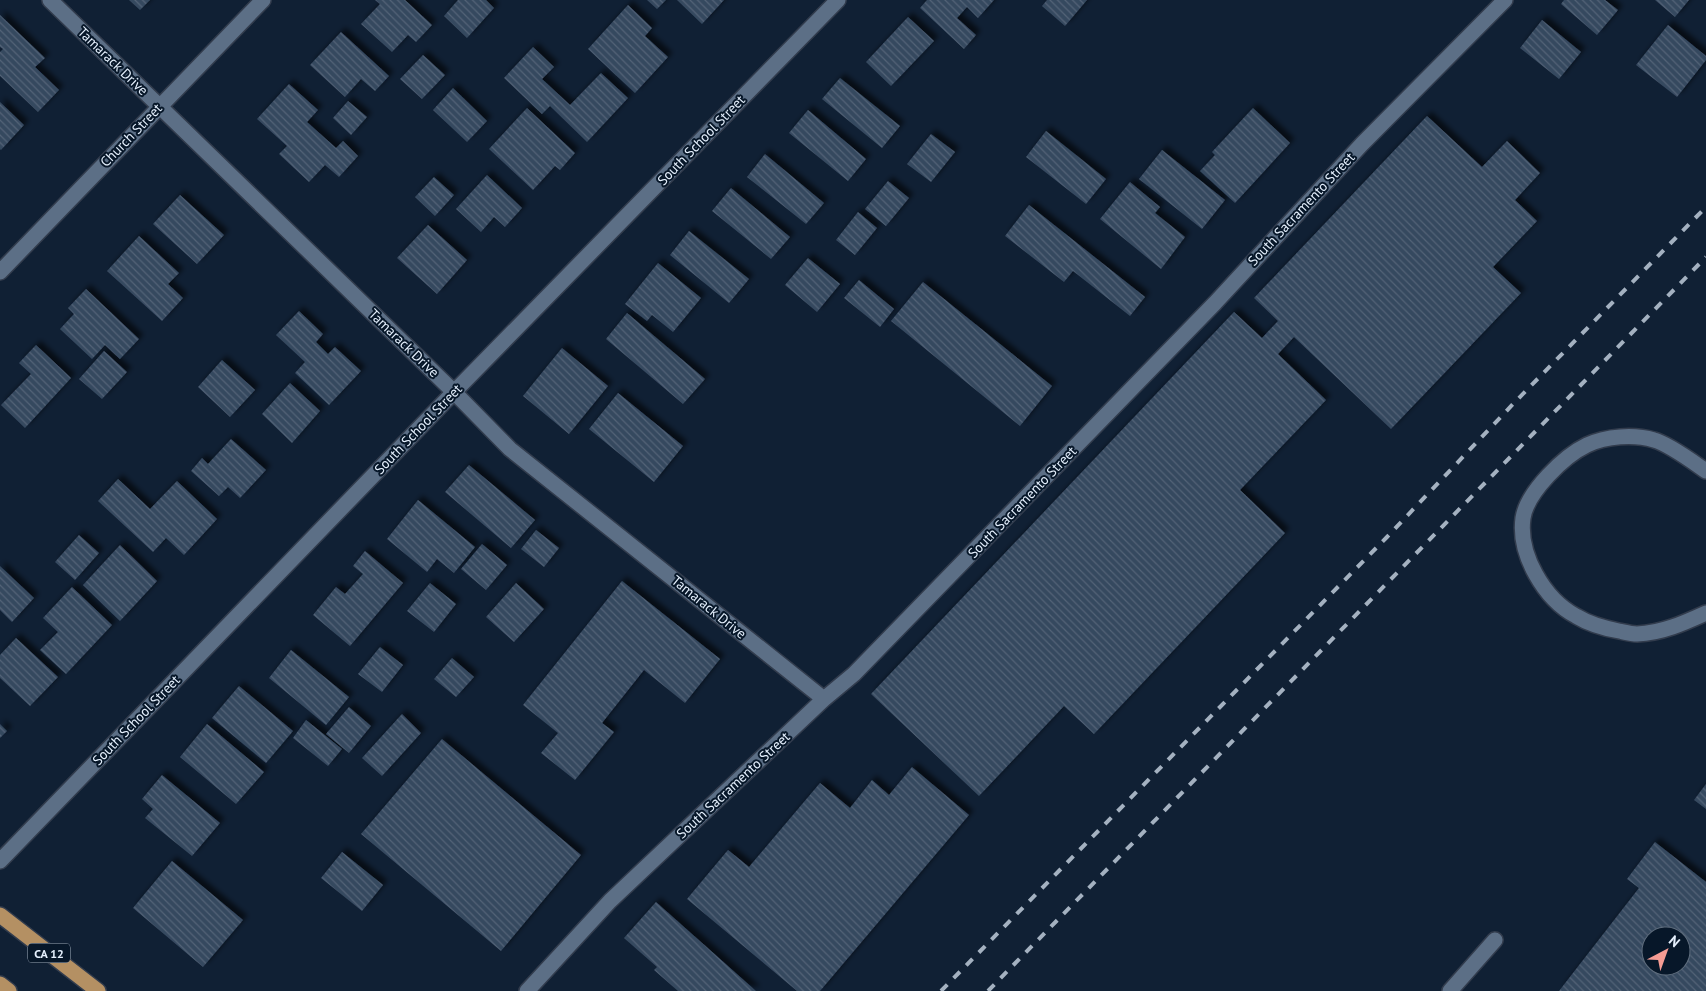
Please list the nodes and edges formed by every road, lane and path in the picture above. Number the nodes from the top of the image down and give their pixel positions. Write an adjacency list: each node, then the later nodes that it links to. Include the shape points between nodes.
1 (50, 0): 5 (street, Tamarack Drive)
2 (262, 0): 5 (street, Church Street)
3 (838, 0): 7 (street, South School Street)
4 (1505, 0): 10 (street, South Sacramento Street, via 1362,144 1215,303 854,674)
5 (159, 106): 6 (street, Church Street); 7 (street, Tamarack Drive)
6 (0, 272)
7 (454, 392): 10 (street, Tamarack Drive, via 510,449); 11 (street, South School Street)
8 (1706, 471): 9 (street, via 1655,440 1619,436 1587,445 1558,465 1537,489 1523,516 1522,535 1530,563 1548,593 1574,616 1601,628 1636,634 1672,628)
9 (1706, 613)
10 (824, 699): 17 (street, South Sacramento Street, via 610,900)
11 (0, 861)
12 (0, 915): 16 (main road, CA 12)
13 (1495, 940): 18 (street)
14 (0, 984): 15 (main road)
15 (9, 991)
16 (98, 991)
17 (527, 991)
18 (1450, 991)

